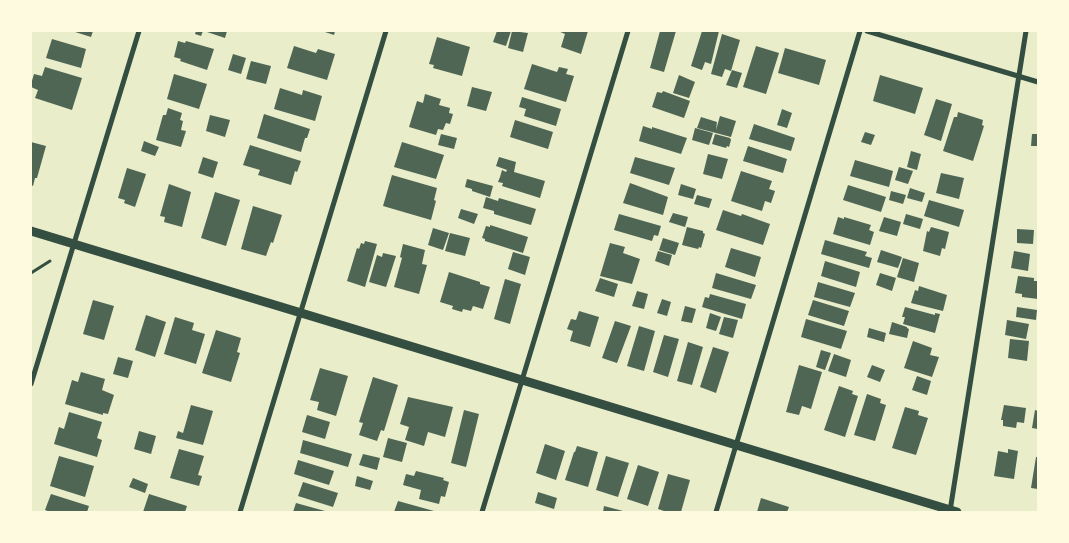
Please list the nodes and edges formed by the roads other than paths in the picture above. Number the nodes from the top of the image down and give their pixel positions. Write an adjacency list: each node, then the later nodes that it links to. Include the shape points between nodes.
1 (139, 31): 10 (street)
2 (386, 31): 11 (street)
3 (628, 31): 12 (street)
4 (860, 31): 14 (street)
5 (867, 31): 7 (street)
6 (1026, 31): 7 (street)
7 (1018, 76): 8 (street); 15 (street)
8 (1038, 82)
9 (31, 231): 10 (street)
10 (74, 244): 11 (street); 13 (street)
11 (301, 312): 12 (street); 16 (street)
12 (522, 380): 14 (street); 17 (street)
13 (31, 384)
14 (736, 445): 15 (street); 18 (street)
15 (952, 511)
16 (240, 512)
17 (482, 512)
18 (716, 512)

